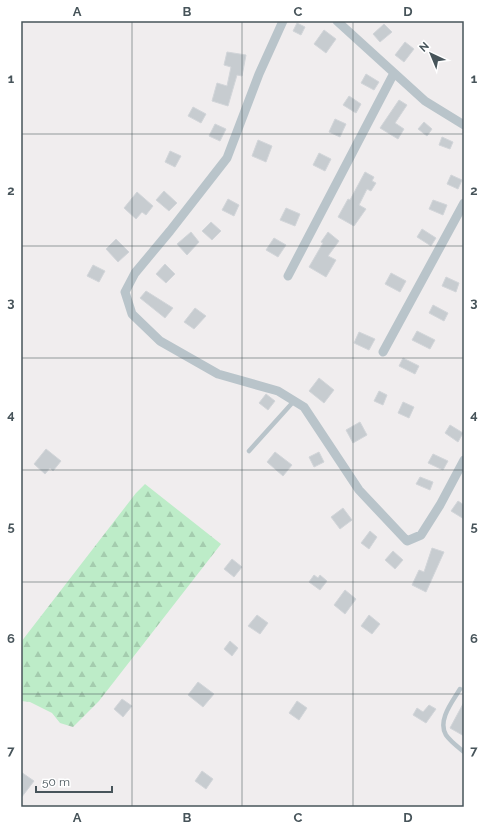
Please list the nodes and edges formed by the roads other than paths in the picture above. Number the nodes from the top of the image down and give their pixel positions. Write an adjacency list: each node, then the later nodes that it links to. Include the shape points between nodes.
1 (283, 21): 8 (street, via 259,74 227,158 134,273 126,292 132,314 160,342 218,374 278,392)
2 (337, 21): 3 (street)
3 (394, 73): 4 (street, via 425,101); 6 (street)
4 (464, 125)
5 (464, 203): 7 (street)
6 (288, 276)
7 (383, 352)
8 (294, 401): 9 (lane); 10 (street, via 304,407 360,490 407,541 421,535)
9 (248, 451)
10 (464, 460)
11 (460, 689): 12 (lane, via 444,719 443,727 446,735)
12 (464, 752)

